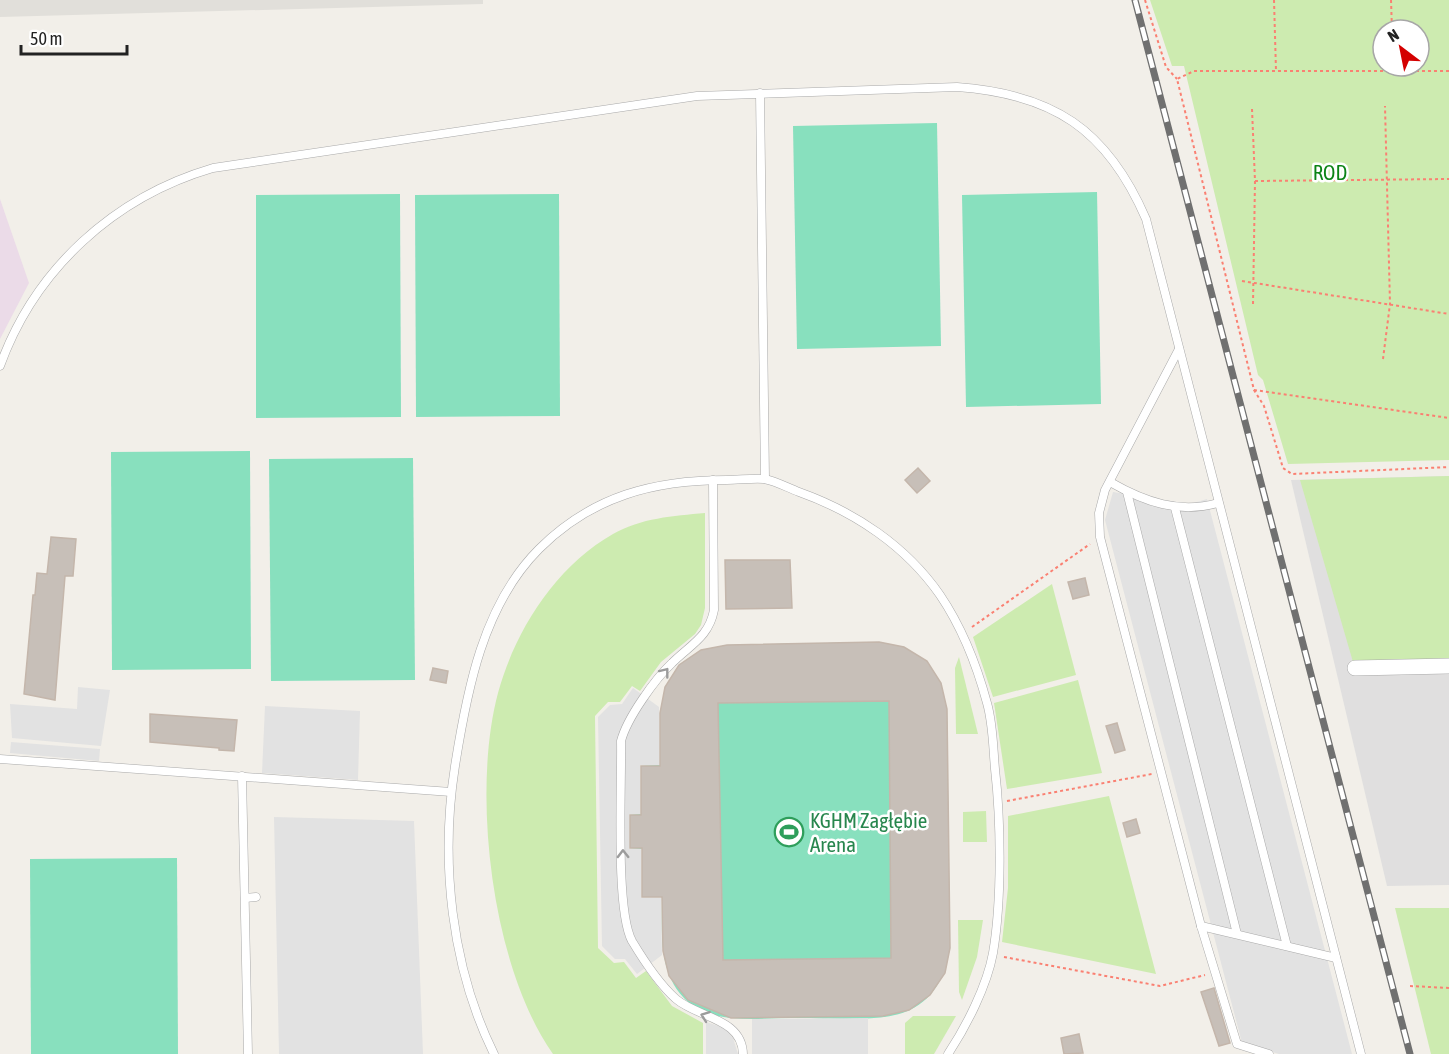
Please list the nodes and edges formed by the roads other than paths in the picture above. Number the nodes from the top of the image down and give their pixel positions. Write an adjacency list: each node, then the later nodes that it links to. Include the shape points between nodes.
1 (760, 93): 2 (lane, via 997,90 1062,114 1090,136 1133,190 1146,219); 3 (lane, via 674,100 233,165 191,175 123,209 75,246 29,304); 4 (lane)
2 (1179, 349): 6 (lane); 8 (lane)
3 (0, 366)
4 (765, 479): 5 (lane); 24 (lane, via 825,501 907,554 940,595 962,634 988,704 999,803 993,955 972,1012)
5 (713, 480): 14 (lane, via 672,483 620,494 572,520 537,550 508,589 488,629 464,709); 23 (lane, one-way to 5, via 737,1035 727,1025 690,1010 670,994 632,940 623,912 621,741 628,723 666,670 711,625)
6 (1110, 482): 7 (lane); 17 (lane, via 1099,513 1100,537)
7 (1127, 492): 9 (lane); 18 (lane)
8 (1218, 503): 9 (lane); 20 (lane)
9 (1175, 508): 19 (lane)
10 (1449, 666): 11 (street)
11 (1355, 668)
12 (0, 759): 13 (lane)
13 (242, 776): 14 (lane); 16 (lane)
14 (451, 792): 22 (lane, via 449,842 456,938 468,987)
15 (256, 897): 16 (lane)
16 (245, 898): 21 (lane)
17 (1201, 926): 18 (lane); 25 (lane, via 1237,1044)
18 (1238, 934): 19 (lane)
19 (1287, 946): 20 (lane)
20 (1336, 958): 26 (lane)
21 (248, 1054)
22 (494, 1054)
23 (743, 1054)
24 (948, 1054)
25 (1269, 1054)
26 (1361, 1054)

